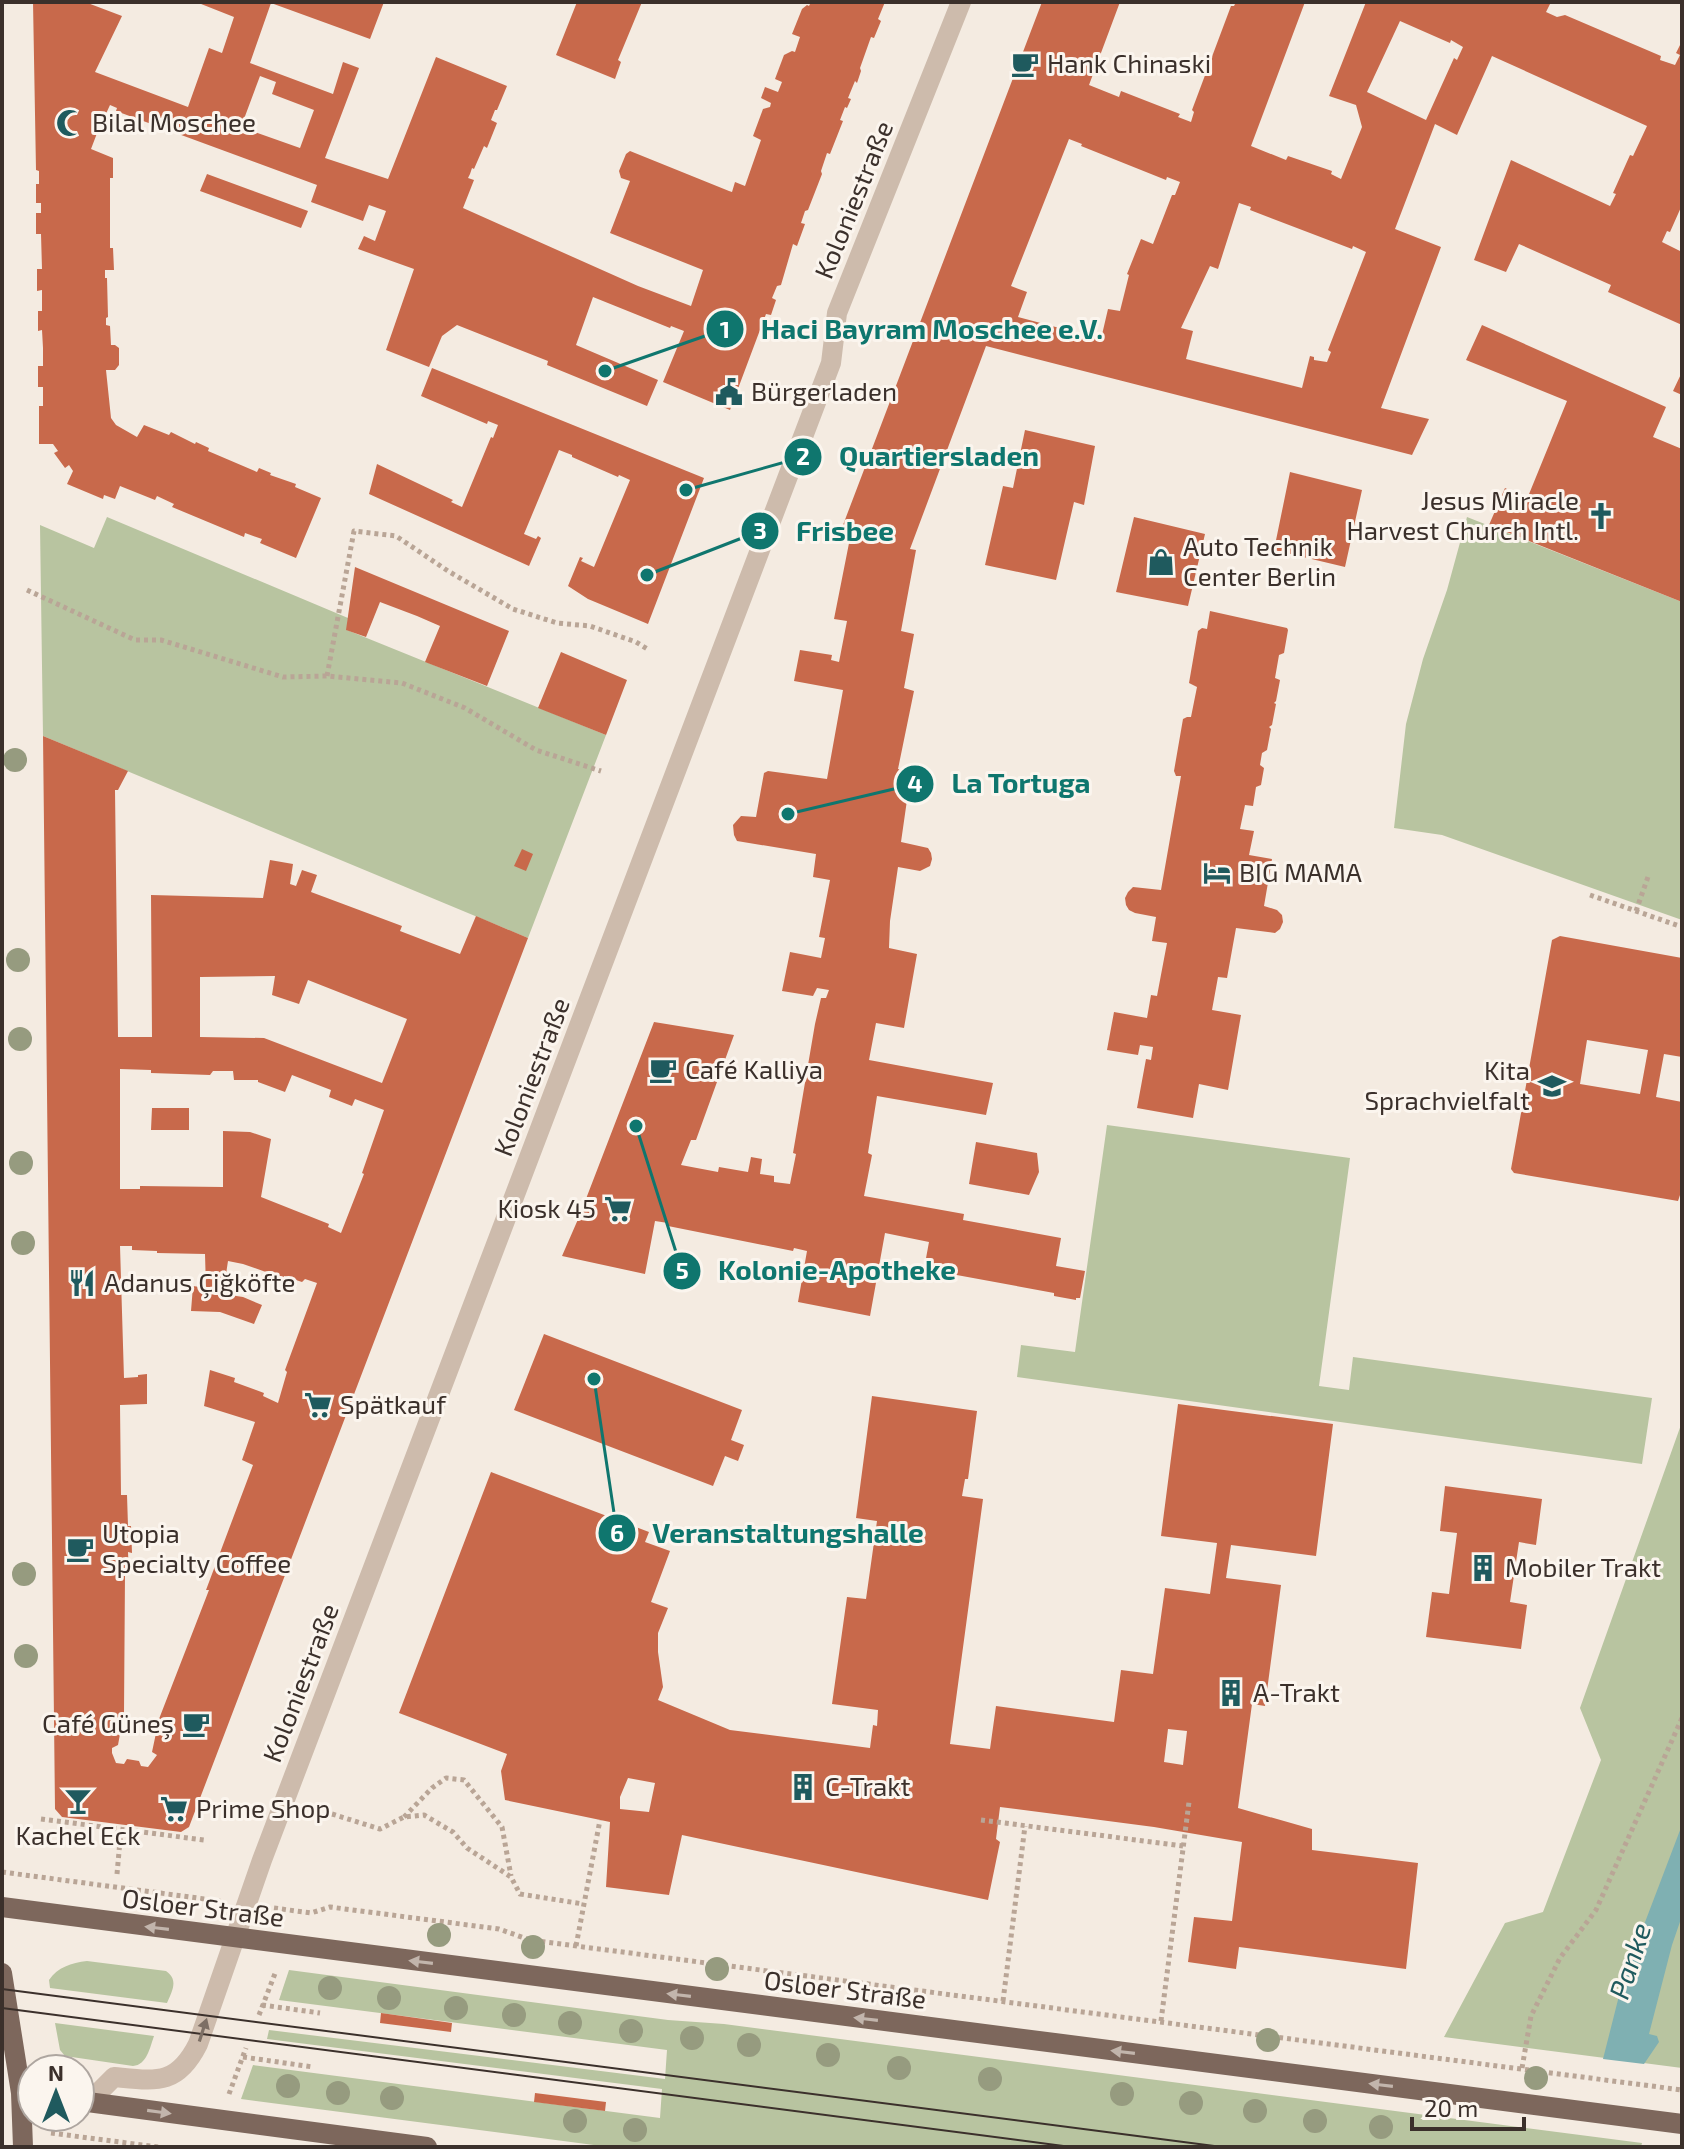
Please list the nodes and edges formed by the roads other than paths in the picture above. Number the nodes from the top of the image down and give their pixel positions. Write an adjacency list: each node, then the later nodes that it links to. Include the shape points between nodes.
1 (961, 2): 3 (street, Koloniestraße, via 837,313 831,363)
2 (2, 1907): 3 (main road, Osloer Straße, one-way to 2)
3 (234, 1938): 6 (street, Koloniestraße, one-way to 3, via 114,2077 165,2078 186,2065); 8 (main road, Osloer Straße, one-way to 3)
4 (2, 1973): 5 (main road)
5 (16, 2078)
6 (96, 2092)
7 (96, 2104): 9 (main road, one-way to 9)
8 (1682, 2124)
9 (427, 2147)

